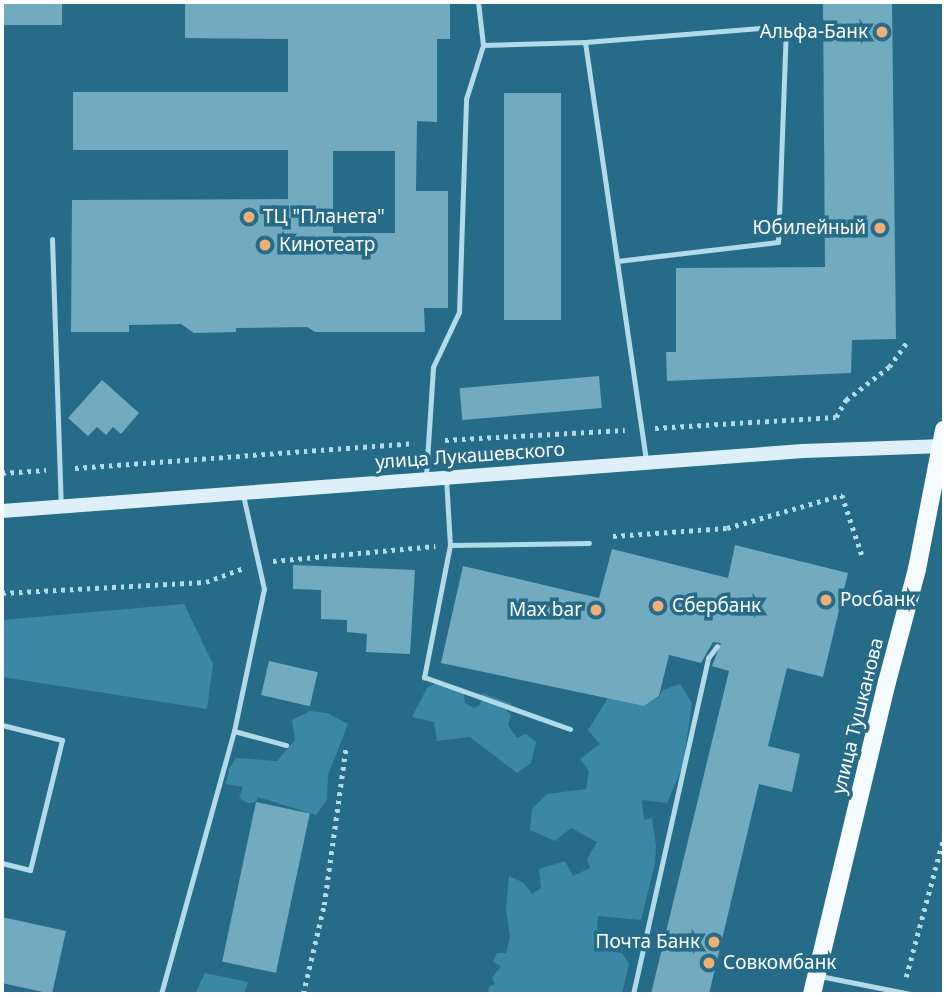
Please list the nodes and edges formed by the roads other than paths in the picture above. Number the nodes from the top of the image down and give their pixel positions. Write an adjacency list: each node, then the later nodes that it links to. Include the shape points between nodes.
1 (478, 2): 3 (lane)
2 (585, 42): 3 (lane); 5 (lane); 5 (lane, via 786,26 778,242)
3 (482, 45): 8 (lane, via 466,99 459,312 433,366)
4 (52, 239): 11 (lane)
5 (617, 261): 7 (lane)
6 (943, 441): 7 (main road, улица Лукашевского); 21 (main road, улица Тушканова, via 917,569)
7 (646, 464): 9 (main road, улица Лукашевского)
8 (426, 478): 9 (main road, улица Лукашевского); 10 (main road, улица Лукашевского)
9 (446, 478): 14 (lane)
10 (242, 492): 11 (main road, улица Лукашевского); 18 (lane, via 264,589)
11 (62, 507): 12 (main road, улица Лукашевского)
12 (2, 511)
13 (589, 543): 14 (lane)
14 (450, 545): 17 (lane, via 424,677)
15 (717, 646): 24 (lane, via 708,658)
16 (2, 725): 20 (lane, via 62,740 30,870)
17 (570, 729)
18 (234, 731): 19 (lane); 23 (lane)
19 (286, 745)
20 (2, 863)
21 (817, 975): 22 (lane); 25 (main road, улица Тушканова)
22 (902, 993): 26 (lane)
23 (161, 994)
24 (633, 994)
25 (812, 994)
26 (910, 994)

